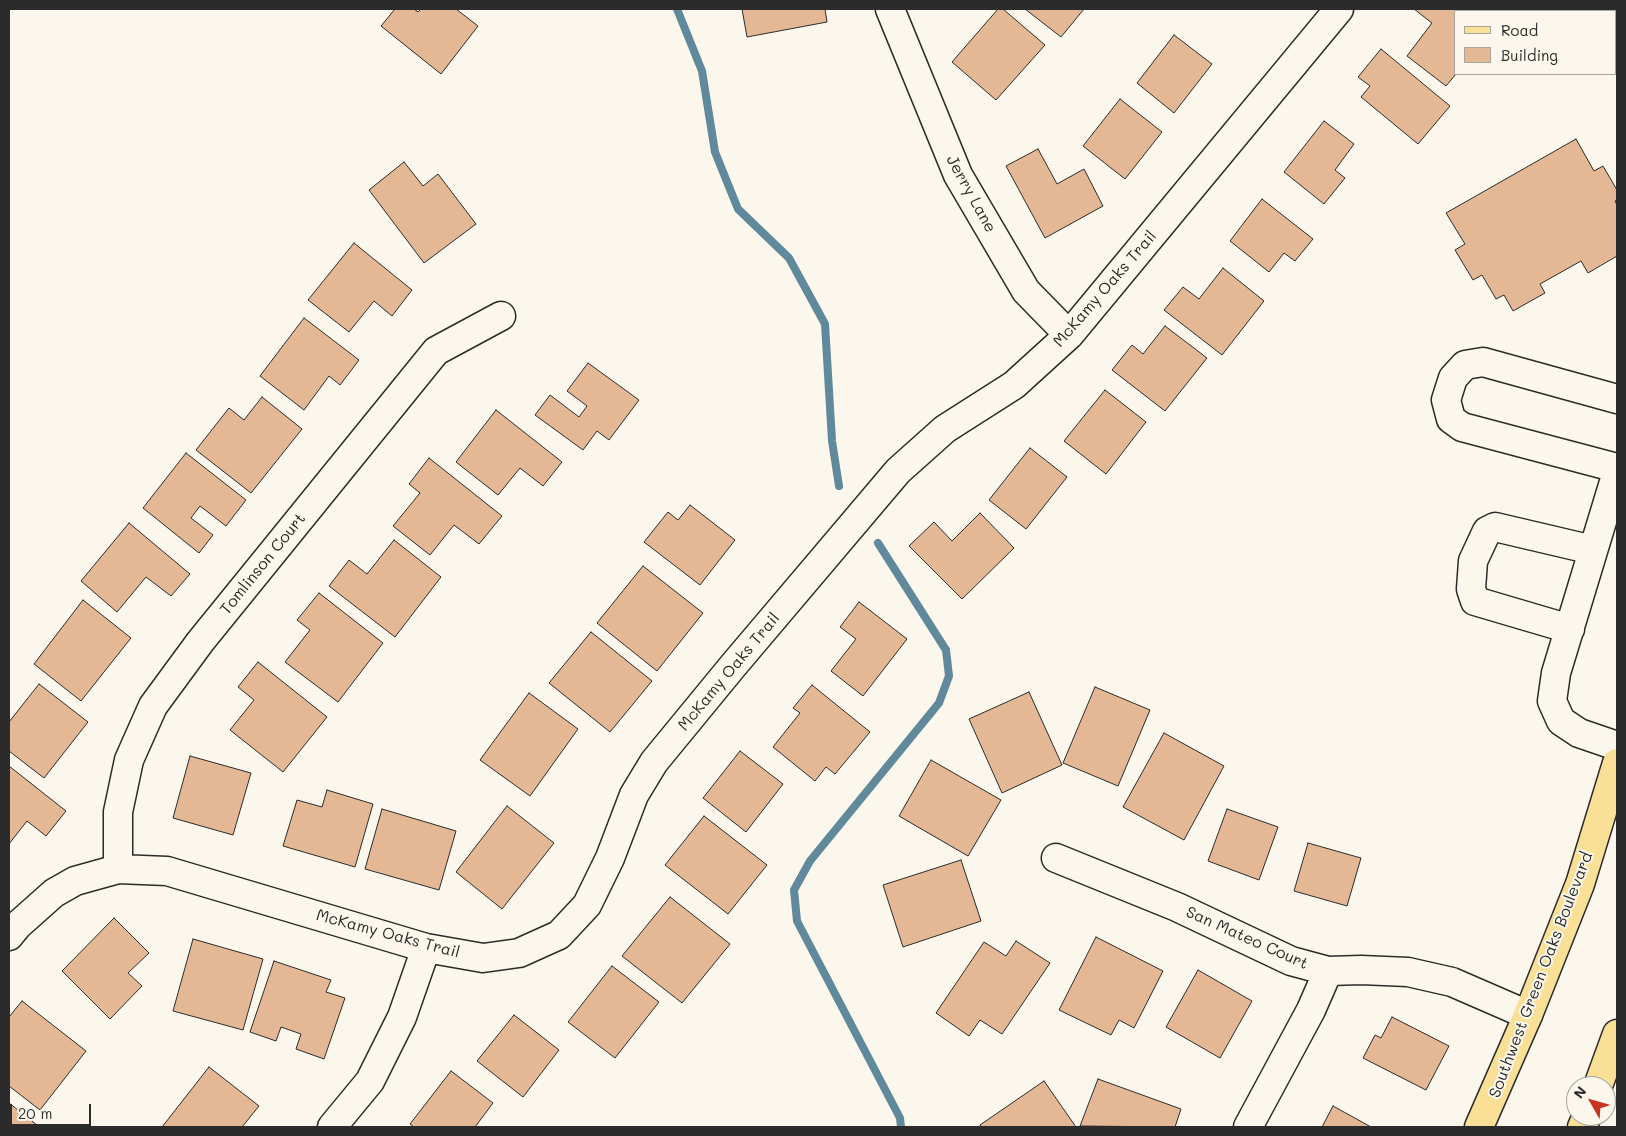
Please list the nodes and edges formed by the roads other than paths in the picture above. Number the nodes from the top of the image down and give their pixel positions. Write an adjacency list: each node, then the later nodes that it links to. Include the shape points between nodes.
1 (890, 9): 4 (street, Jerry Lane, via 958,175 1026,291)
2 (1339, 9): 4 (street, McKamy Oaks Trail)
3 (501, 316): 13 (street, Tomlinson Court, via 436,351 200,642 153,706 129,760 118,812)
4 (1069, 335): 15 (street, McKamy Oaks Trail, via 1014,385 945,429 898,470 654,762 634,795 610,858 587,905 559,935 519,953 482,958)
5 (1617, 399): 6 (street, via 1483,362 1465,365 1453,378 1446,400 1451,418 1462,427)
6 (1617, 468)
7 (1617, 472): 8 (street)
8 (1594, 550): 9 (street); 9 (street, via 1495,527 1487,531 1473,561 1471,589 1474,601)
9 (1570, 629): 10 (street, via 1556,673 1552,702 1561,721 1579,733)
10 (1617, 746)
11 (1617, 763): 17 (main road, Southwest Green Oaks Boulevard, via 1580,884)
12 (1056, 858): 16 (street, San Mateo Court, via 1177,907 1292,961)
13 (118, 869): 14 (street, McKamy Oaks Trail, via 75,881 54,893); 15 (street, McKamy Oaks Trail, via 167,871)
14 (9, 936)
15 (426, 948): 20 (street, via 402,1017 370,1081)
16 (1328, 971): 17 (street, San Mateo Court, via 1408,972 1452,982); 21 (street, via 1311,1010)
17 (1528, 1016): 22 (main road, Southwest Green Oaks Boulevard)
18 (1617, 1034): 19 (main road)
19 (1602, 1076)
20 (332, 1127)
21 (1248, 1127)
22 (1479, 1127)

